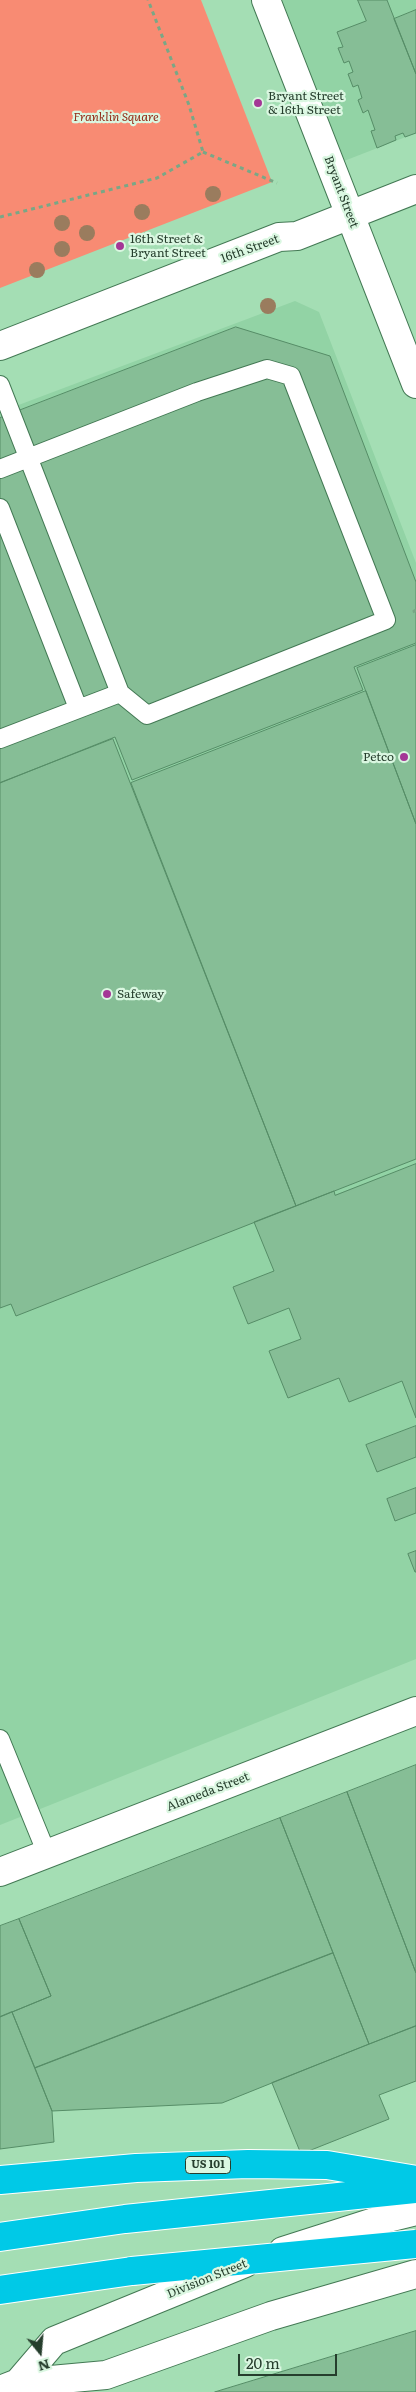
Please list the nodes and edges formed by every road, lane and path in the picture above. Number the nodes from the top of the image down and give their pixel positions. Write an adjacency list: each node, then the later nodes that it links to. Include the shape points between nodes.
1 (148, 0): 3 (path, via 189,105)
2 (266, 0): 6 (main road, Bryant Street)
3 (203, 152): 4 (path); 7 (path, via 158,178)
4 (277, 183)
5 (416, 189): 6 (main road, 16th Street)
6 (350, 215): 8 (main road, 16th Street, via 297,236 279,237); 9 (main road, Bryant Street)
7 (0, 217)
8 (0, 346)
9 (416, 384)
10 (0, 385): 11 (lane)
11 (29, 458): 12 (lane); 16 (lane); 16 (lane, via 267,368 290,376 386,620 147,715)
12 (0, 469)
13 (0, 508): 17 (lane)
14 (416, 610): 15 (path)
15 (416, 615)
16 (120, 693): 17 (lane)
17 (78, 708): 18 (lane)
18 (0, 738)
19 (416, 1711): 21 (main road, Alameda Street)
20 (0, 1739): 21 (lane)
21 (47, 1854): 22 (main road, Alameda Street)
22 (0, 1872)
23 (0, 2180): 24 (highway, US 101, via 136,2168 248,2164 327,2165)
24 (416, 2180)
25 (416, 2190): 27 (highway, via 134,2218)
26 (416, 2211): 31 (main road, Division Street, via 251,2261 54,2341)
27 (0, 2237)
28 (416, 2244): 30 (highway, bridge, via 225,2261)
29 (416, 2274): 31 (main road, Division Street, via 271,2316 106,2375)
30 (0, 2290)
31 (13, 2384)

